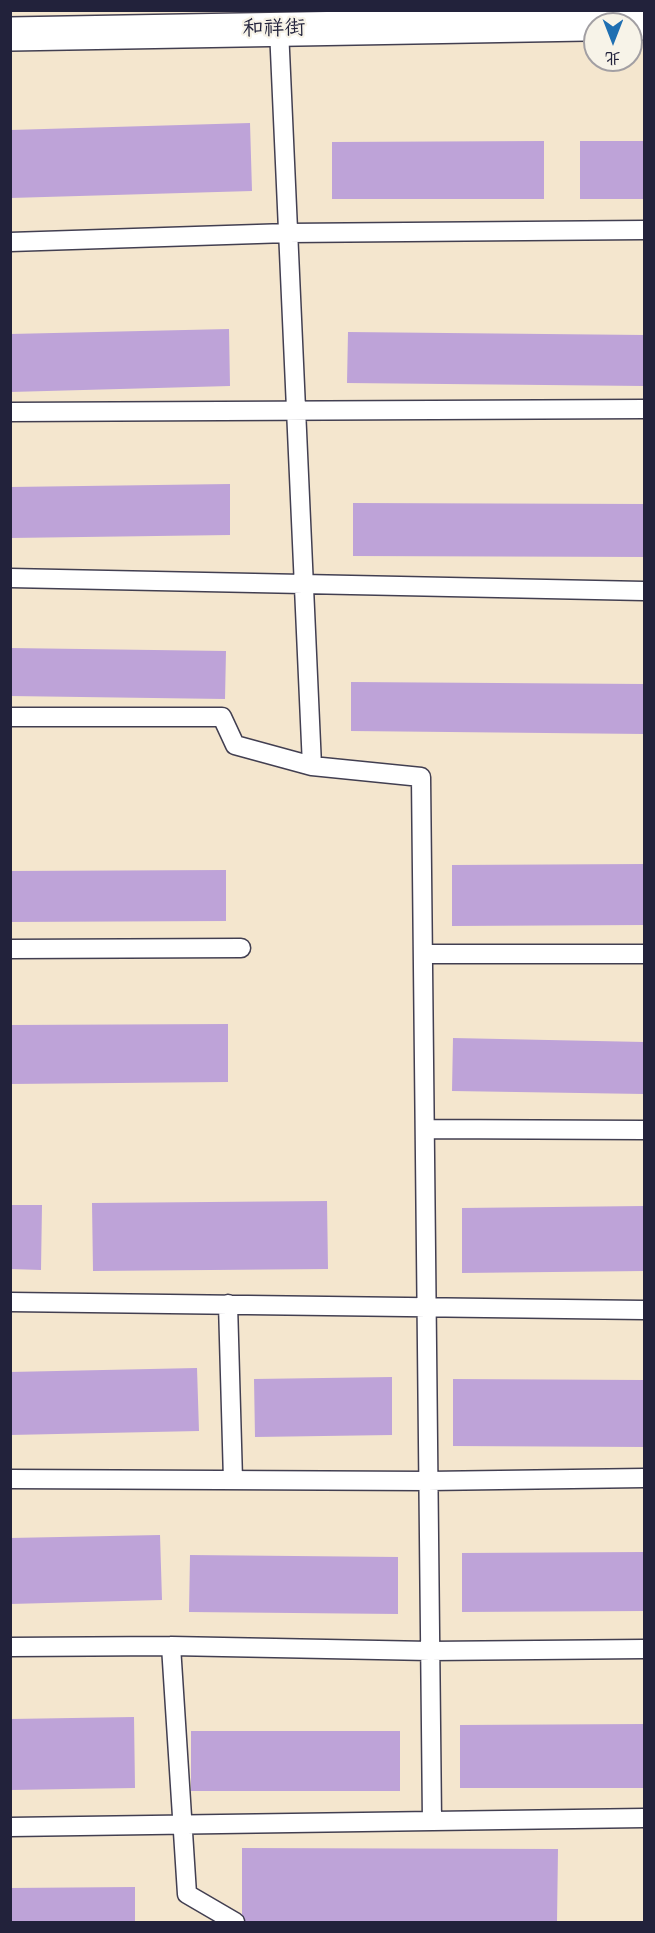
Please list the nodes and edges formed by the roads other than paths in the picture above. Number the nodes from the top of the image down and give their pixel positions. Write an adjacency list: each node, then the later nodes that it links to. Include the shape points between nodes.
1 (399, 19): 2 (street, 和祥街); 3 (street, 和祥街)
2 (645, 22)
3 (279, 29): 4 (street, 和祥街); 6 (lane)
4 (10, 34)
5 (645, 230): 6 (lane)
6 (288, 232): 7 (lane); 9 (lane)
7 (10, 242)
8 (645, 409): 9 (lane)
9 (295, 411): 10 (lane); 12 (lane)
10 (10, 412)
11 (10, 578): 12 (lane)
12 (303, 585): 13 (lane); 15 (lane)
13 (645, 591)
14 (10, 717): 15 (lane, via 222,717 235,745)
15 (312, 766): 18 (lane, via 421,777)
16 (242, 948): 17 (lane)
17 (10, 949)
18 (423, 954): 19 (lane); 20 (lane)
19 (645, 954)
20 (424, 1129): 21 (lane); 24 (lane)
21 (645, 1130)
22 (10, 1302): 23 (lane)
23 (228, 1304): 24 (lane); 28 (lane)
24 (427, 1307): 25 (lane); 29 (lane)
25 (645, 1310)
26 (10, 1479): 28 (lane)
27 (645, 1479): 29 (lane)
28 (233, 1480): 29 (lane)
29 (428, 1481): 33 (lane)
30 (171, 1646): 31 (lane); 33 (lane); 36 (lane)
31 (10, 1647)
32 (645, 1649): 33 (lane)
33 (430, 1651): 35 (lane)
34 (645, 1818): 35 (lane)
35 (432, 1821): 36 (lane)
36 (182, 1825): 37 (lane); 38 (lane, via 187,1894)
37 (10, 1827)
38 (235, 1923)

